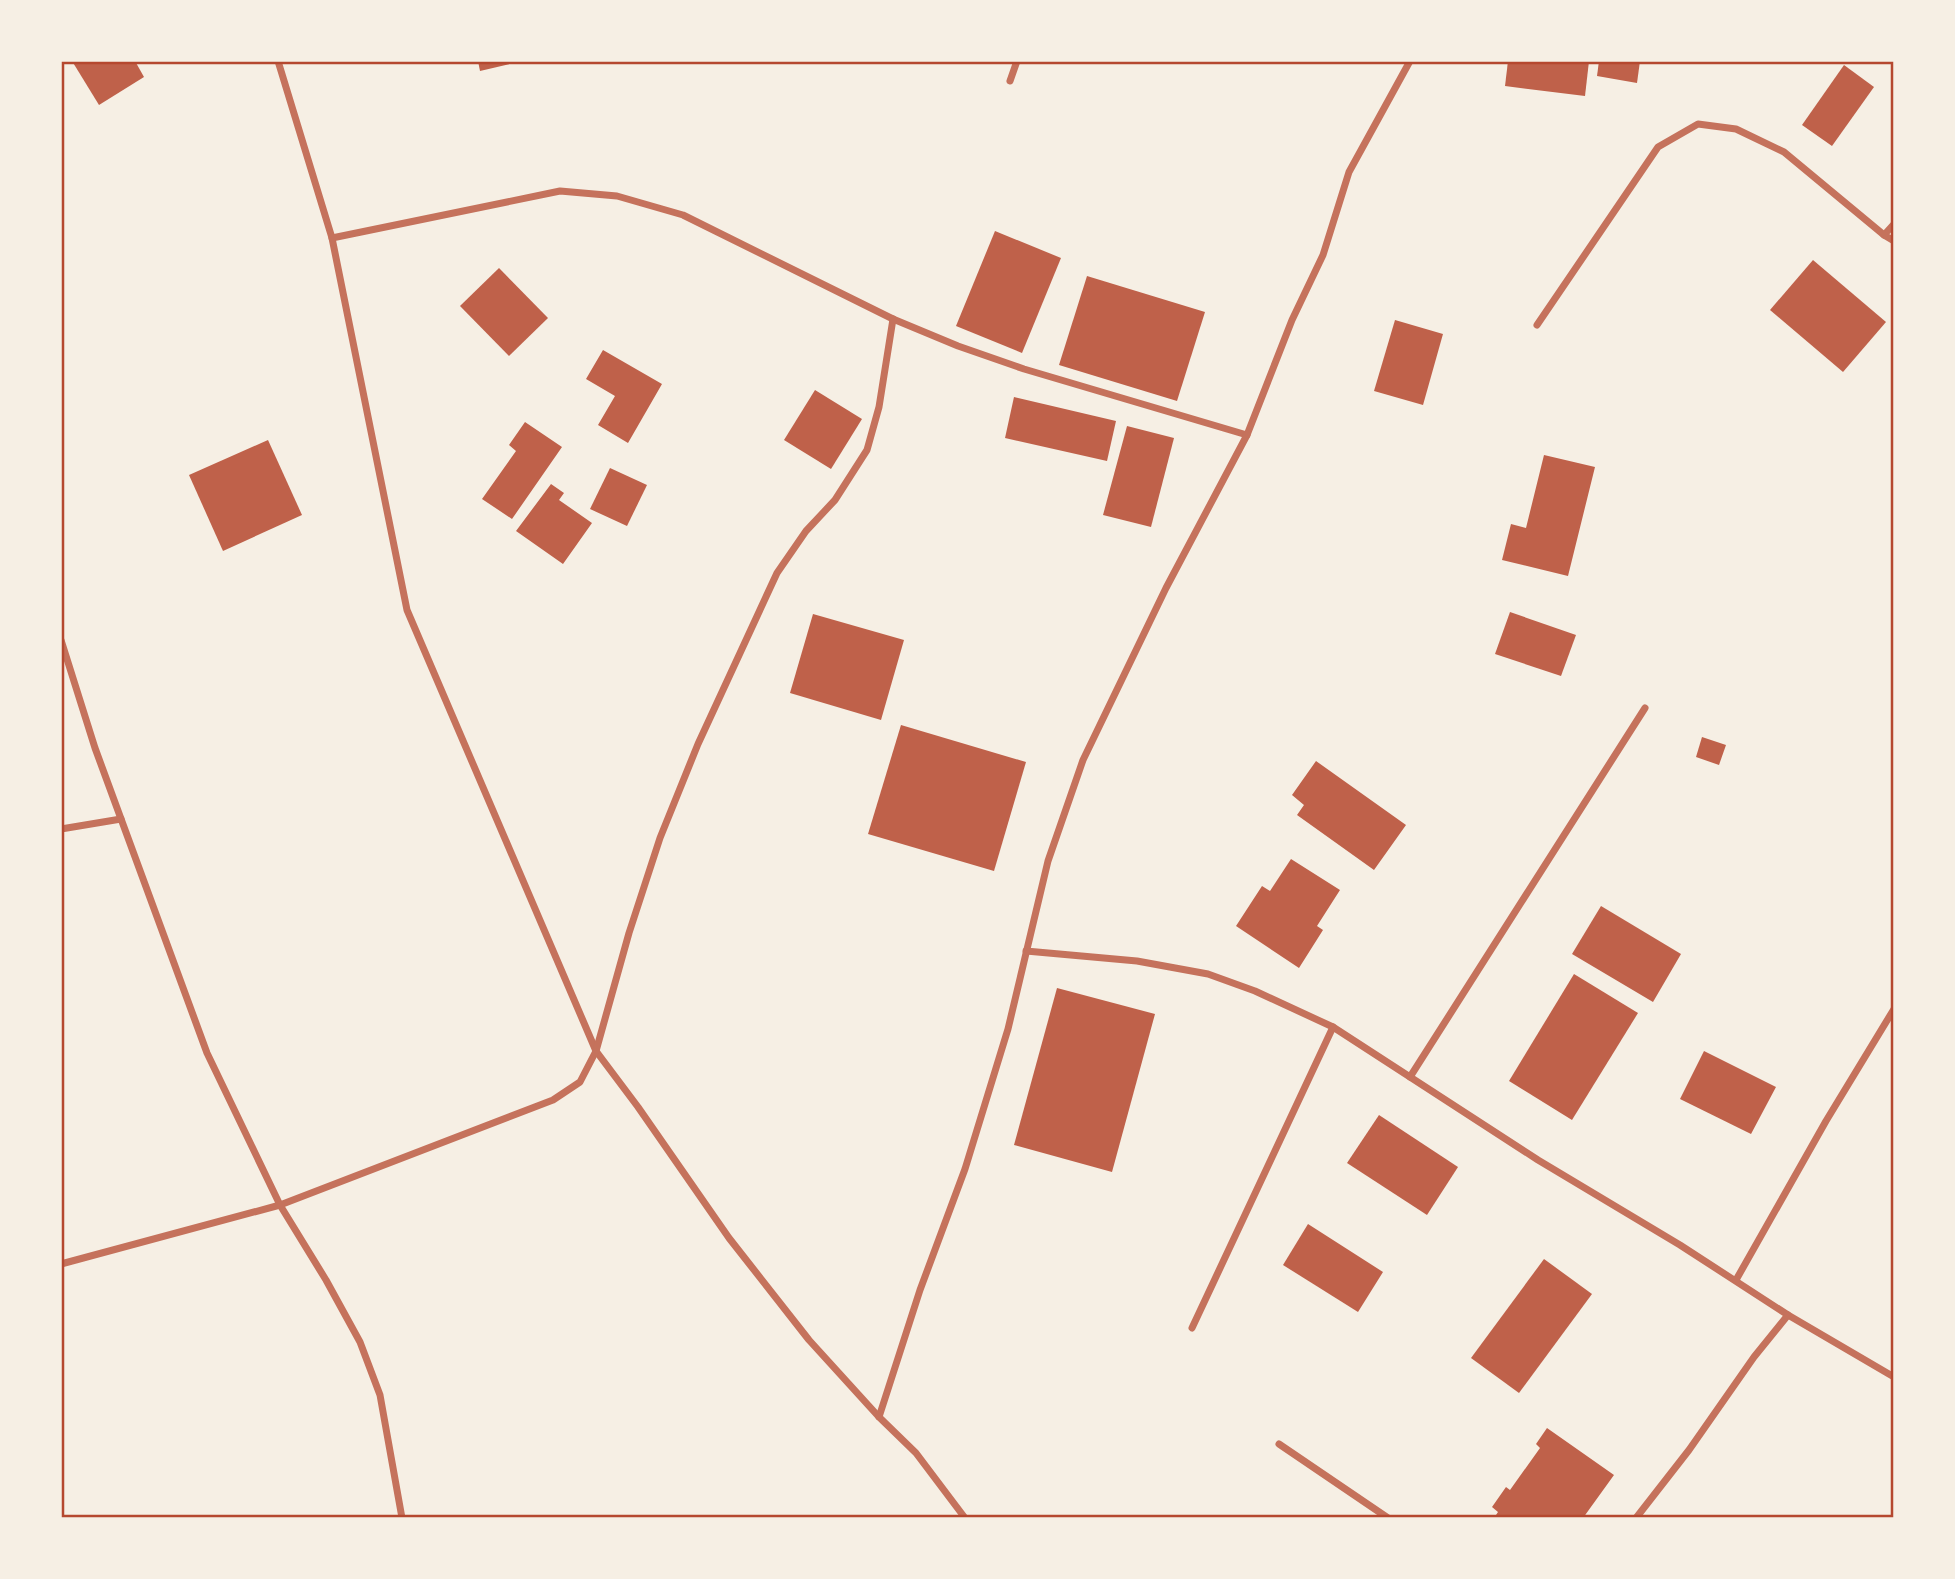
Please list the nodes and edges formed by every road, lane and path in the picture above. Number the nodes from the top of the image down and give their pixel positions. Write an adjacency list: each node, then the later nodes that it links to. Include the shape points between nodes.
1 (278, 61): 7 (street)
2 (1017, 61): 4 (street)
3 (1409, 61): 11 (street, via 1349,172 1323,255)
4 (1010, 81)
5 (1894, 224): 6 (street)
6 (1884, 235): 8 (street); 10 (street, via 1784,152 1736,129 1698,124 1658,146)
7 (332, 239): 9 (street, via 560,191 617,195 683,215); 19 (street, via 407,610)
8 (1894, 241)
9 (893, 319): 11 (street, via 1024,369); 19 (street, via 867,450 835,500 777,573 733,665 660,838)
10 (1537, 325)
11 (1247, 435): 16 (street, via 1083,760 1048,861)
12 (61, 640): 14 (street)
13 (1645, 708): 20 (street)
14 (121, 819): 15 (street); 21 (street, via 207,1053)
15 (61, 829)
16 (1026, 951): 18 (street, via 1138,961 1208,974); 27 (street, via 1008,1029 965,1169)
17 (1894, 1009): 23 (street)
18 (1333, 1027): 20 (street); 25 (street)
19 (596, 1051): 21 (street, via 580,1082 553,1100); 27 (street, via 729,1238 809,1340)
20 (1410, 1077): 23 (street)
21 (280, 1205): 22 (street); 29 (street, via 360,1342 380,1395)
22 (61, 1264)
23 (1735, 1280): 24 (street)
24 (1788, 1315): 26 (street); 32 (street)
25 (1192, 1328)
26 (1894, 1377)
27 (879, 1417): 30 (street, via 916,1453)
28 (1279, 1444): 31 (street)
29 (402, 1518)
30 (965, 1518)
31 (1388, 1518)
32 (1636, 1518)

